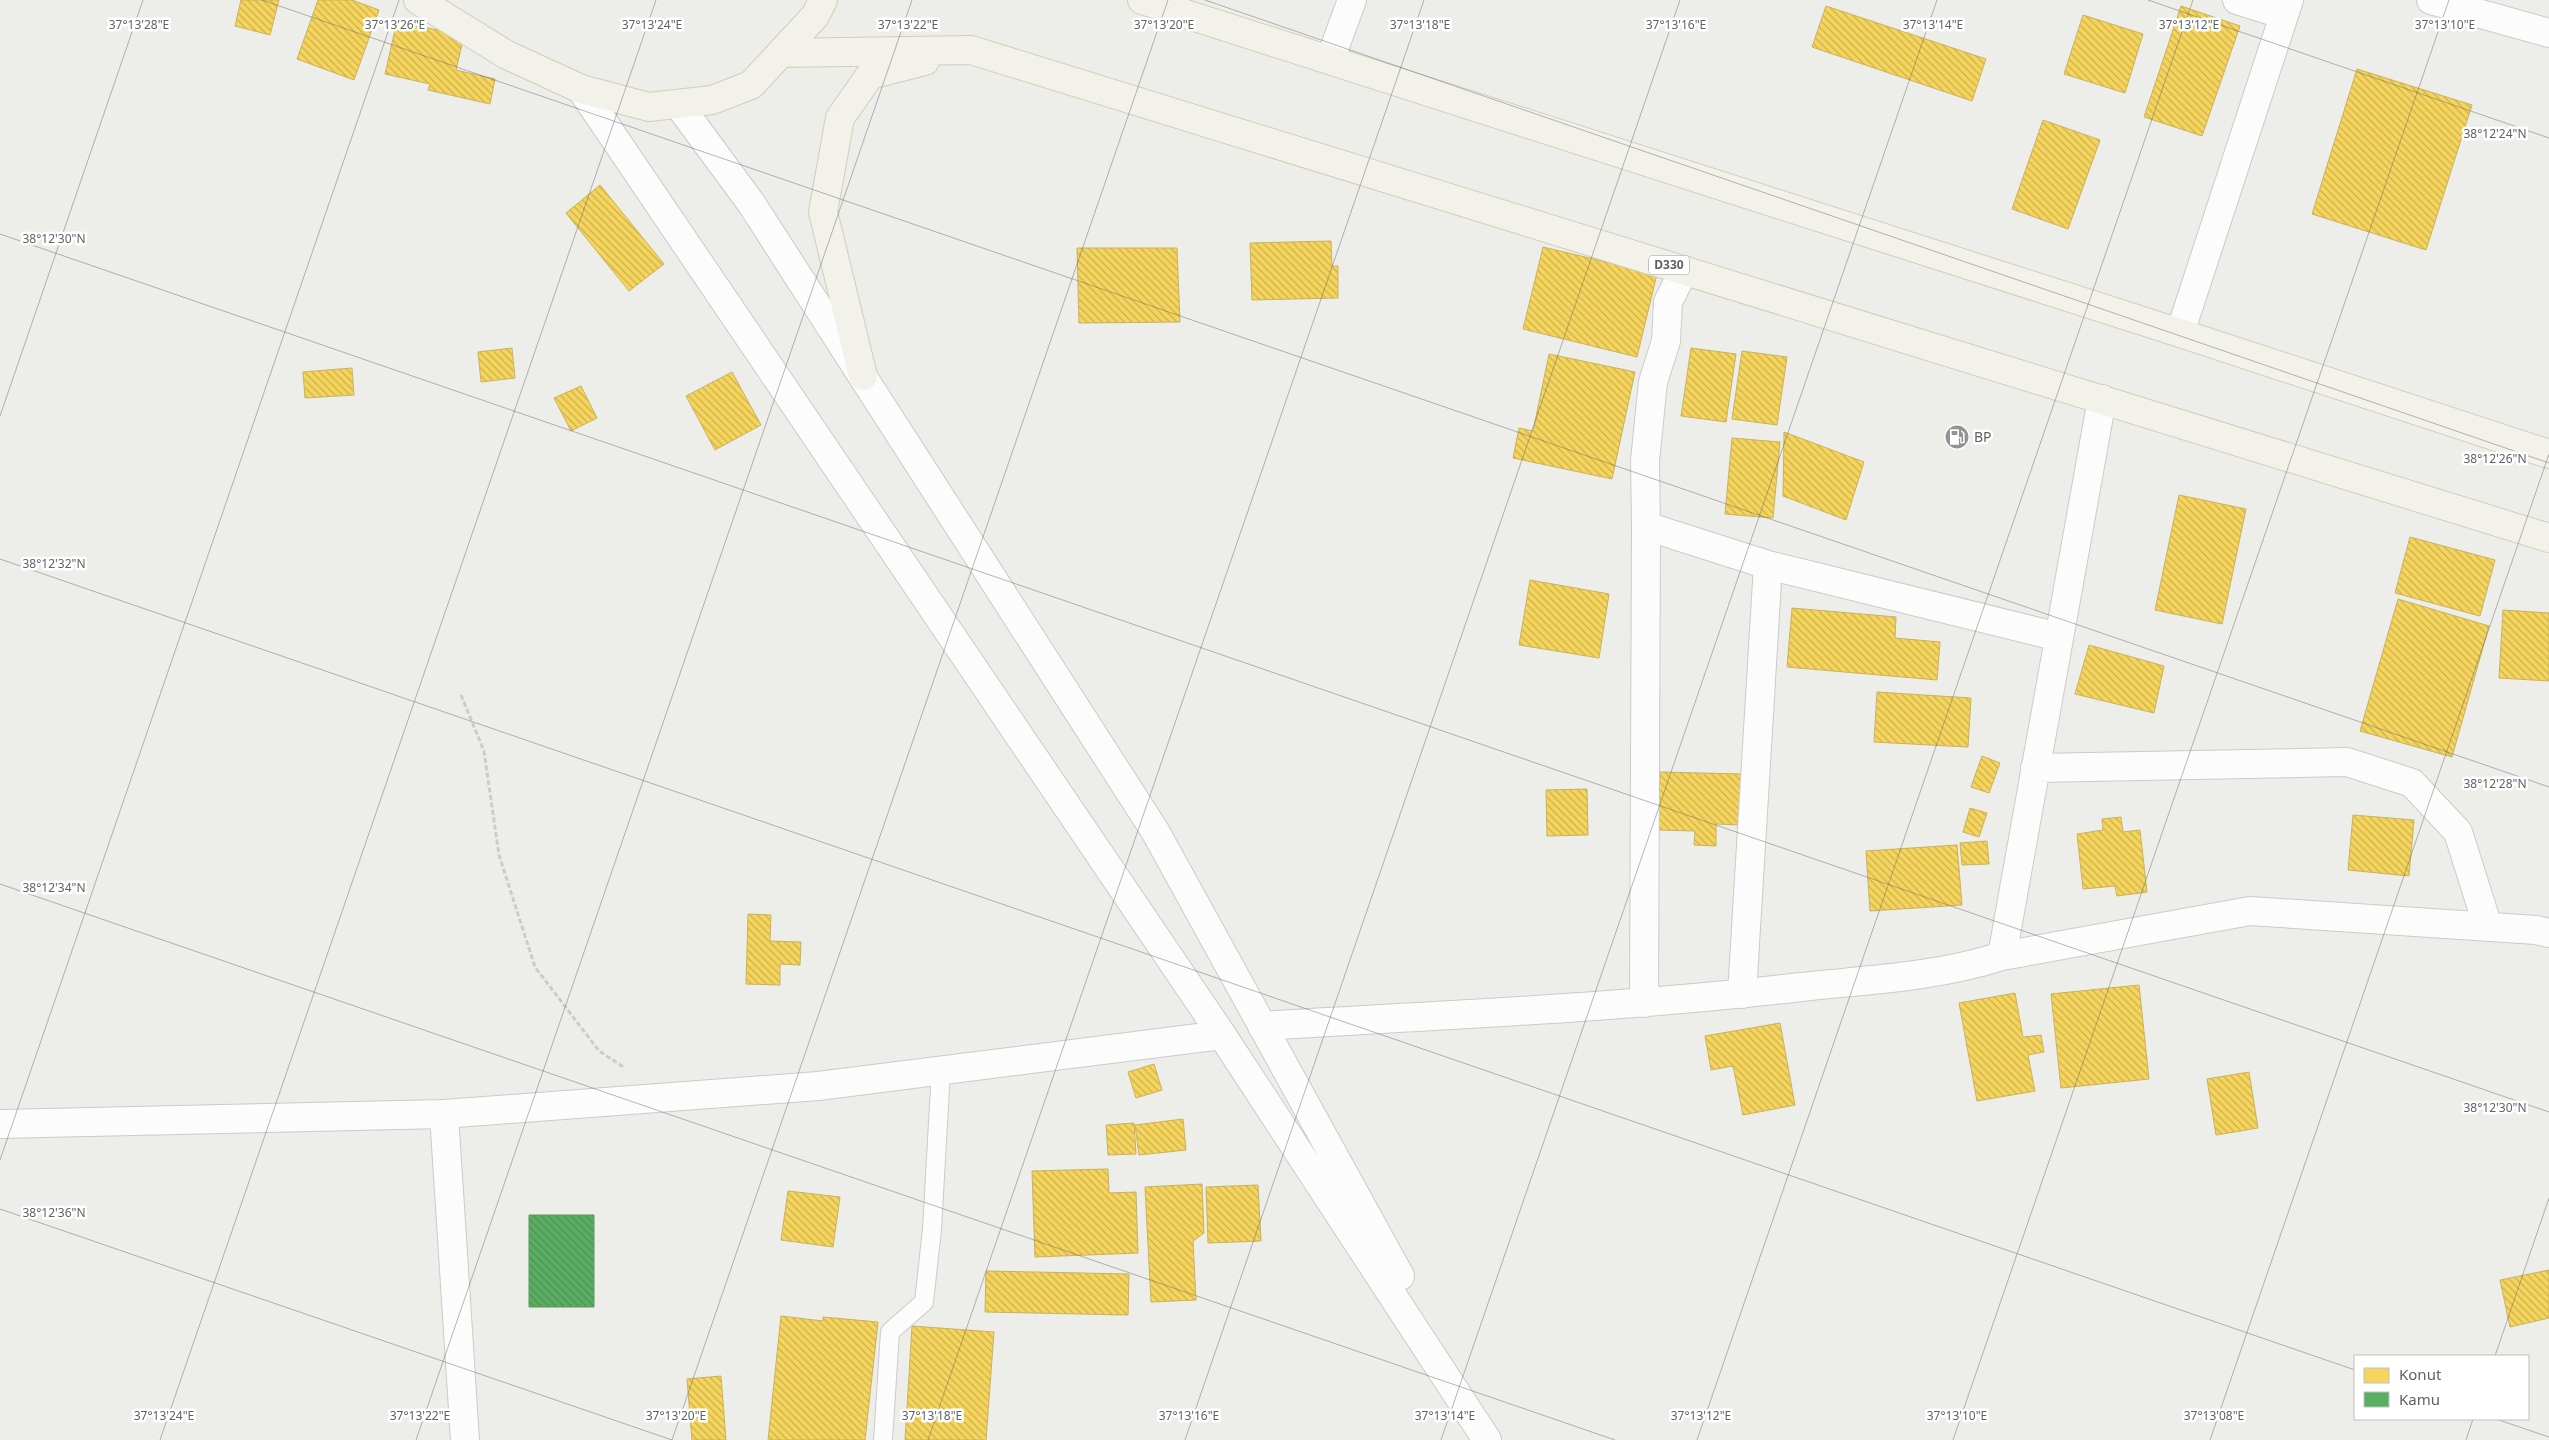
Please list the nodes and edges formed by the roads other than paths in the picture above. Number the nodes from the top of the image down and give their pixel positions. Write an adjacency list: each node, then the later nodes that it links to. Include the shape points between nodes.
1 (418, 0): 12 (main road, via 507,55)
2 (823, 0): 10 (main road, via 815,16)
3 (1142, 0): 11 (main road)
4 (1352, 0): 11 (street)
5 (2237, 0): 7 (street)
6 (2431, 0): 8 (street)
7 (2287, 7): 15 (street)
8 (2549, 33)
9 (971, 50): 10 (main road, D330); 14 (main road, D330); 16 (main road, via 870,75 840,118 823,212)
10 (781, 53): 13 (main road, via 751,85 712,100)
11 (1330, 60): 15 (main road)
12 (581, 89): 13 (main road, via 649,107); 30 (street)
13 (678, 104): 16 (street, via 750,203)
14 (1684, 270): 17 (main road, D330); 19 (street, via 1668,302 1666,341 1653,382 1645,461)
15 (2180, 333): 18 (main road)
16 (862, 376): 29 (street, via 1155,831)
17 (2102, 399): 20 (main road, D330); 22 (street)
18 (2549, 454)
19 (1646, 526): 21 (street); 28 (street)
20 (2549, 538)
21 (1768, 565): 22 (street); 27 (street)
22 (2059, 637): 23 (street)
23 (2036, 768): 24 (street, via 2347,762 2412,783 2458,832); 26 (street)
24 (2488, 927): 25 (street); 26 (street, via 2250,911)
25 (2549, 934)
26 (2002, 956): 27 (street, via 1964,968)
27 (1742, 994): 28 (street)
28 (1644, 1003): 29 (street)
29 (1262, 1026): 36 (street)
30 (1222, 1035): 31 (street); 36 (street)
31 (941, 1070): 32 (street, via 818,1086); 35 (lane, via 932,1229 924,1302 890,1332)
32 (444, 1114): 33 (street); 34 (street)
33 (0, 1124)
34 (465, 1440)
35 (884, 1440)
36 (1488, 1440)

